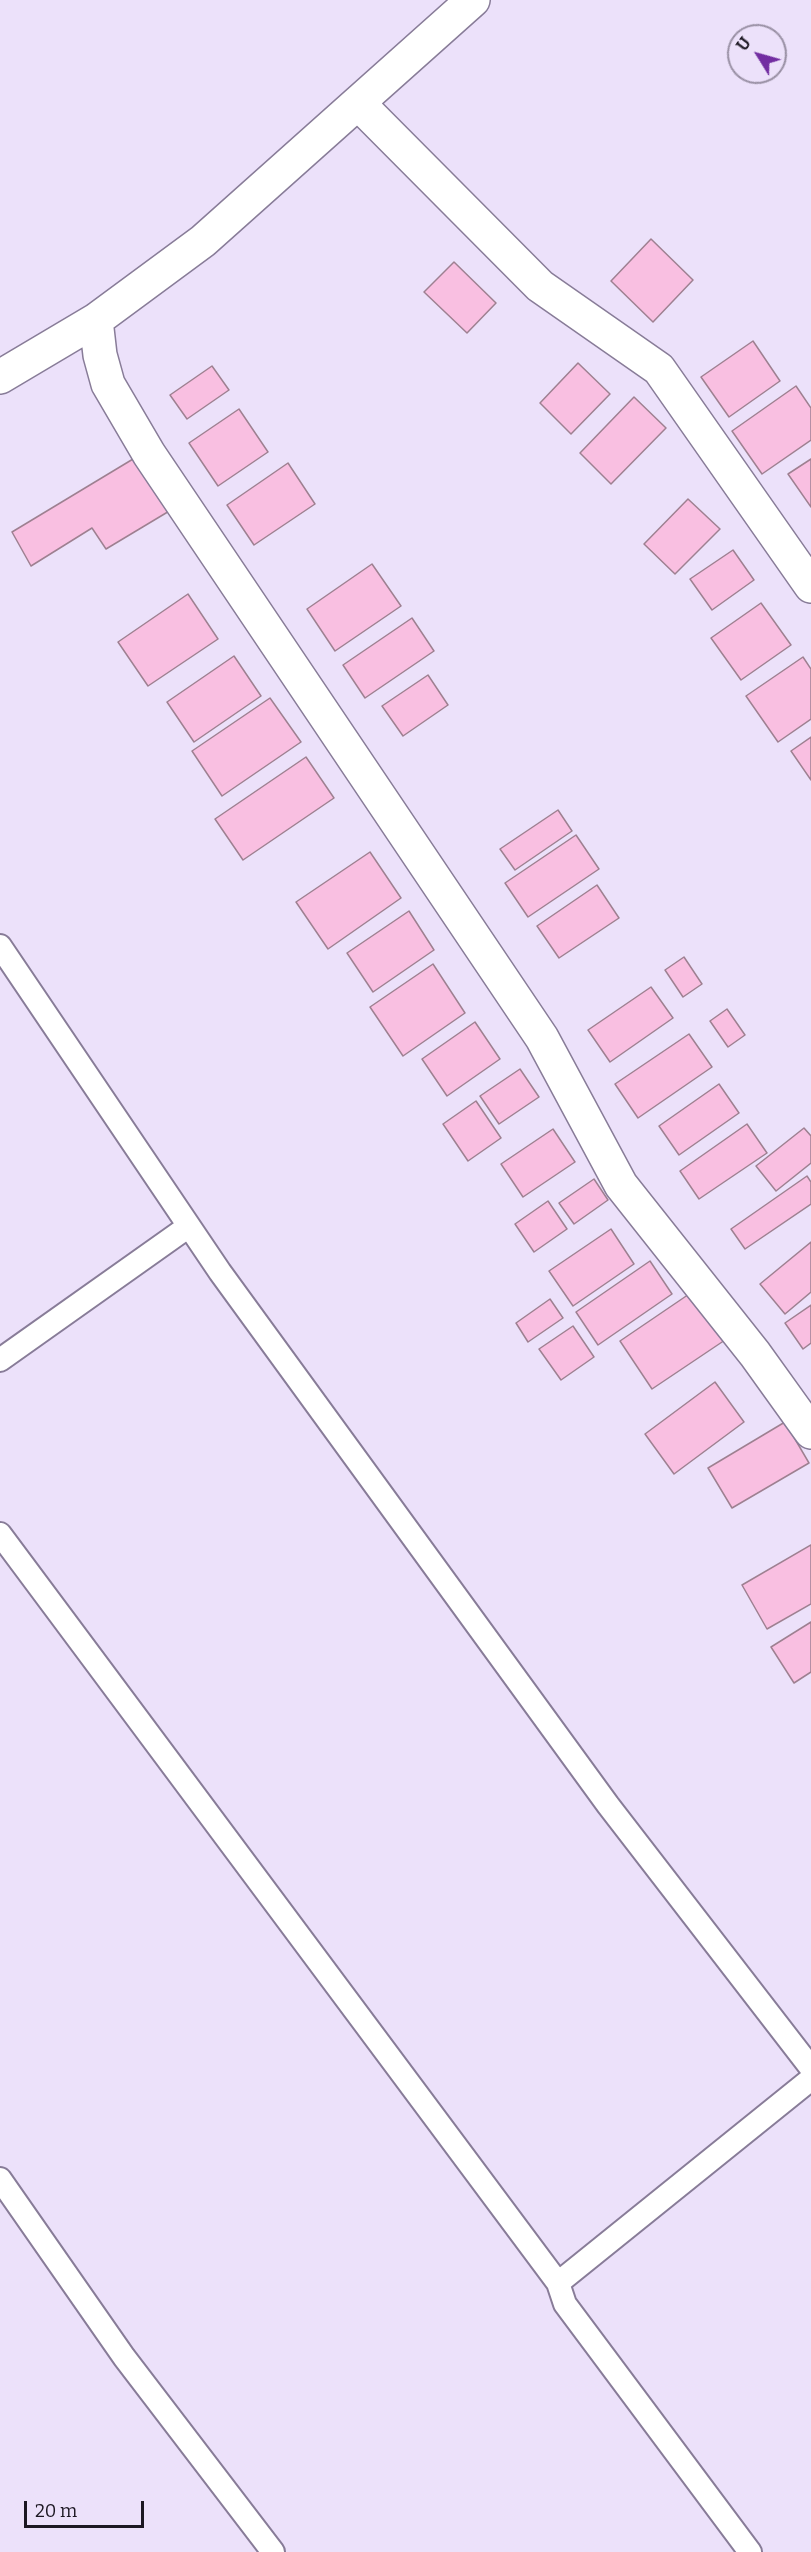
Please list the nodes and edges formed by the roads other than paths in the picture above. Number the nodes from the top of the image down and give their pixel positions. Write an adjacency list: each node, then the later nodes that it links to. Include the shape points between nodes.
1 (473, 0): 2 (street)
2 (358, 103): 3 (street, via 203,241); 5 (street, via 540,286 659,369)
3 (96, 320): 4 (street); 9 (street, via 108,384 149,454 542,1038 621,1185 756,1354)
4 (0, 377)
5 (811, 586)
6 (0, 946): 7 (lane)
7 (189, 1226): 8 (lane); 11 (lane, via 608,1805)
8 (0, 1360)
9 (811, 1432)
10 (0, 1534): 14 (lane)
11 (811, 2068)
12 (811, 2079): 14 (lane)
13 (0, 2179): 15 (lane, via 124,2357)
14 (558, 2283): 16 (lane, via 565,2304)
15 (273, 2552)
16 (750, 2552)

